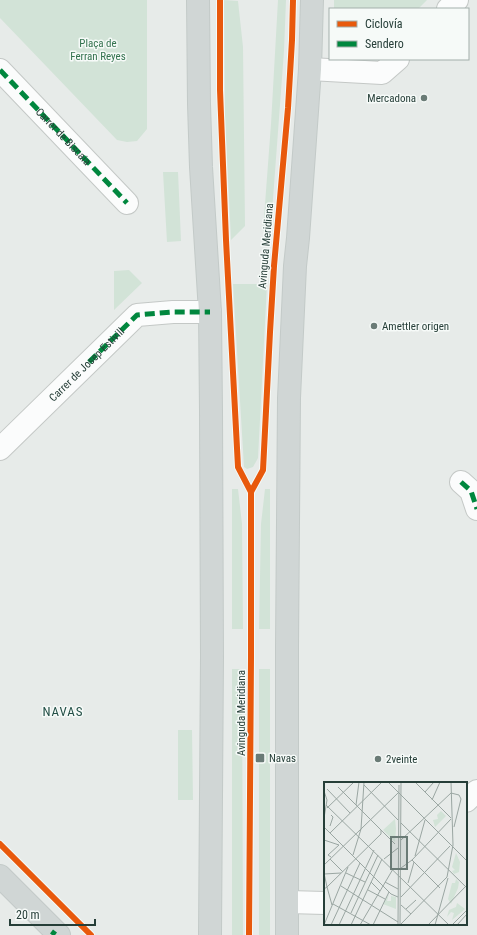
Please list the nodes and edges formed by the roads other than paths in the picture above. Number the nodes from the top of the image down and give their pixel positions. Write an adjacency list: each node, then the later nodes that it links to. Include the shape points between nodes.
1 (198, 0): 9 (main road, via 201,167)
2 (312, 0): 6 (main road)
3 (457, 0): 4 (street)
4 (449, 8)
5 (397, 60): 6 (street, via 382,73)
6 (310, 69): 16 (main road, via 295,266 289,398 286,646)
7 (0, 70): 8 (street, Carrer de Biscaia)
8 (127, 203)
9 (210, 312): 10 (street, Carrer de Josep Estivill, via 137,315); 19 (main road)
10 (0, 449)
11 (461, 482): 12 (street, via 471,491)
12 (477, 509)
13 (477, 791): 14 (street)
14 (467, 799)
15 (0, 876): 18 (main road)
16 (288, 902): 17 (street); 20 (main road)
17 (324, 903)
18 (55, 934)
19 (210, 935)
20 (287, 935)

